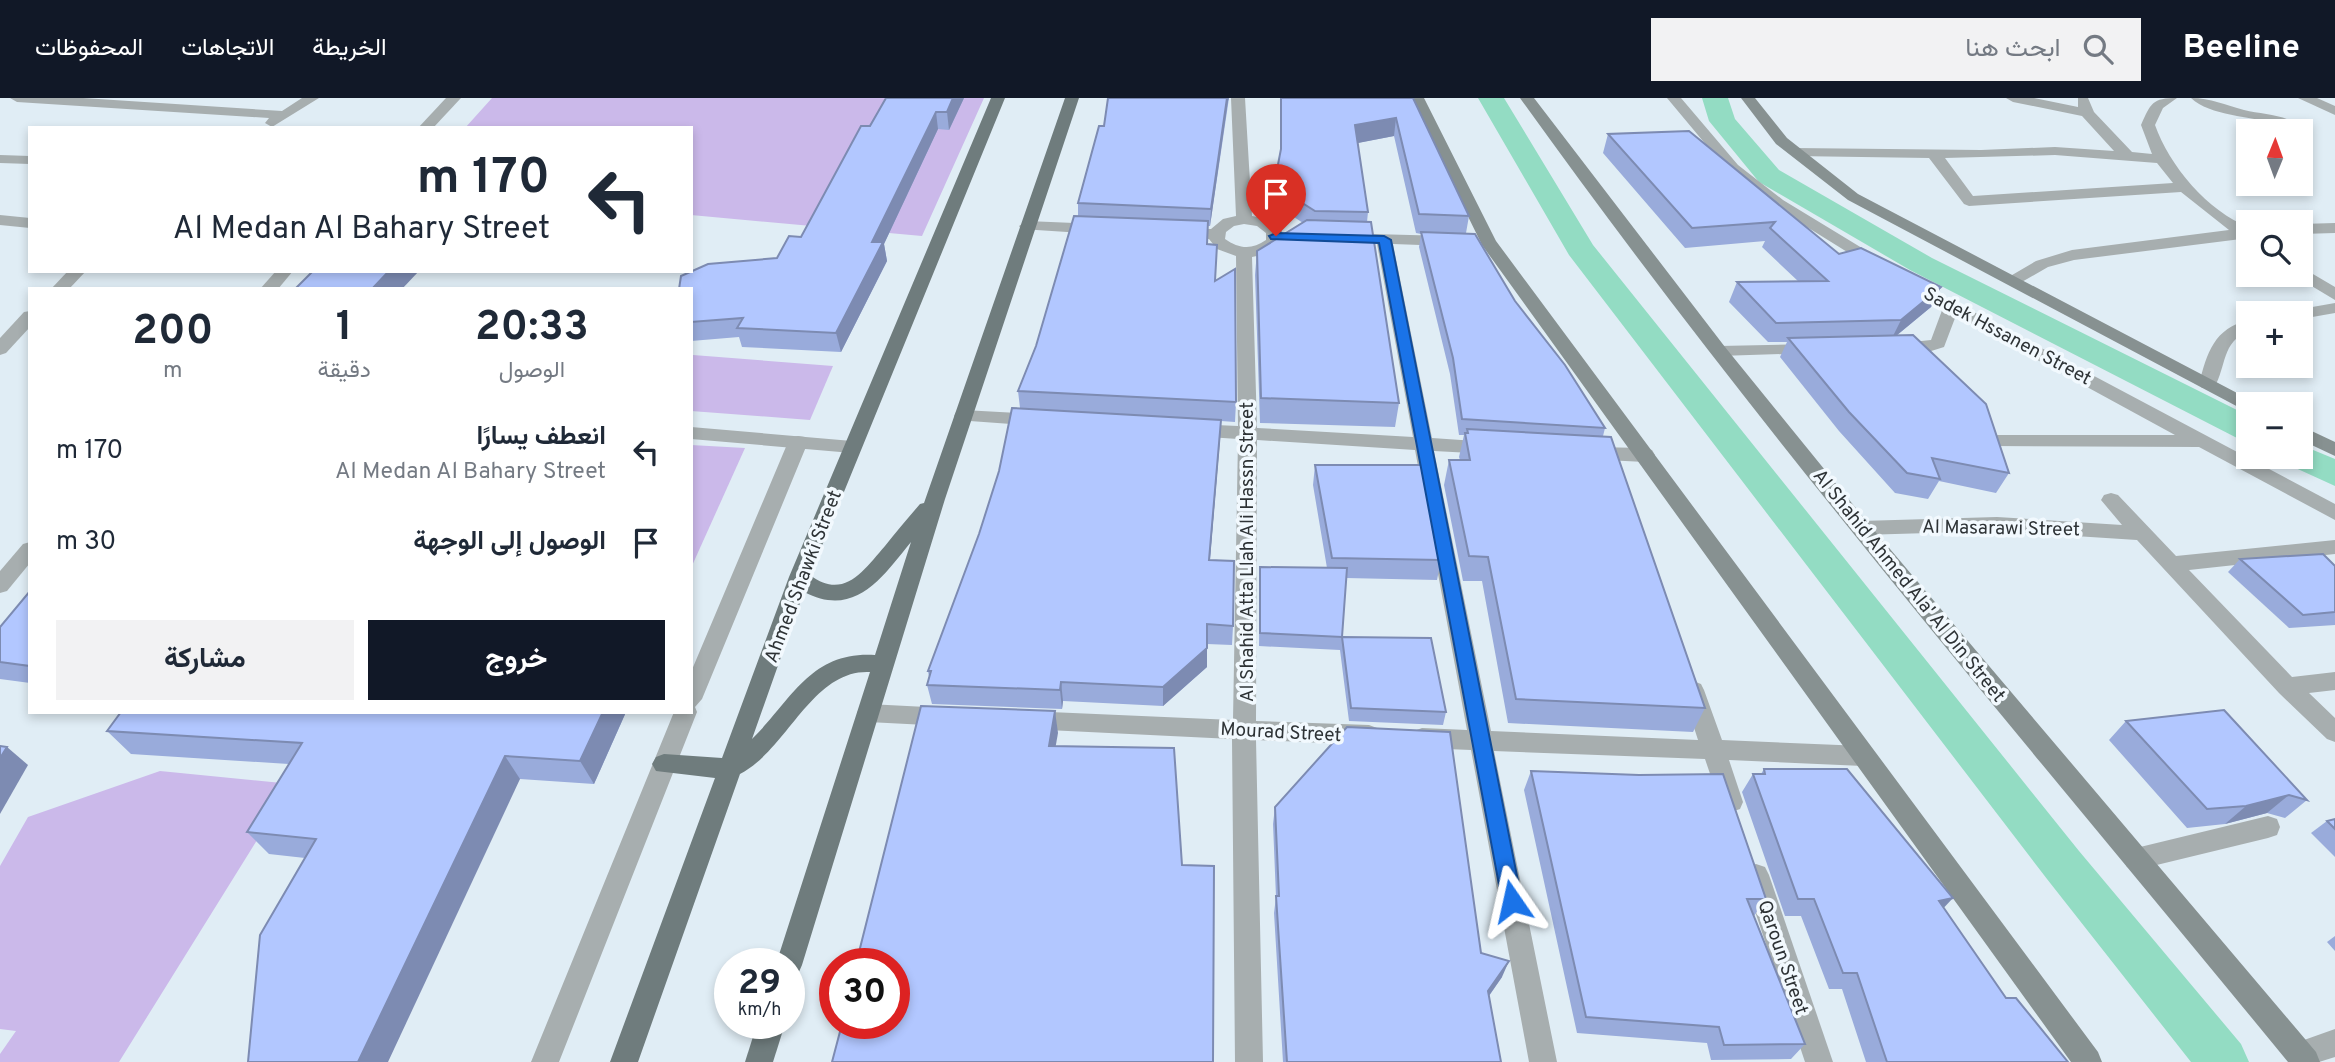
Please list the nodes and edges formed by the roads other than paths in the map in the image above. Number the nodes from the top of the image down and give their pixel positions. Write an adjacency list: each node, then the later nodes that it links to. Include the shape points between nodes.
1 (17, 98): 19 (street)
2 (312, 98): 19 (street)
3 (454, 98): 21 (street)
4 (998, 98): 73 (main road, Ahmed Shawki Street)
5 (1072, 98): 32 (main road)
6 (1238, 98): 29 (street)
7 (1417, 98): 42 (street)
8 (1527, 98): 60 (street, Al Shahid Ahmed Ala' Al Din Street)
9 (1674, 98): 51 (street, Sadek Hssanen Street, via 1733,168 1778,203)
10 (1748, 98): 22 (street)
11 (2013, 98): 17 (street)
12 (2082, 98): 17 (street)
13 (2169, 98): 26 (street, via 2147,111 2151,137)
14 (2198, 98): 18 (street)
15 (2305, 98): 16 (street)
16 (2335, 111)
17 (2087, 113): 24 (street)
18 (2271, 119)
19 (287, 121): 20 (street)
20 (267, 126)
21 (427, 126)
22 (1794, 152): 23 (street); 47 (street, via 1864,204)
23 (1934, 154): 24 (street, via 2055,151); 28 (street, via 1969,201)
24 (2127, 156): 26 (street)
25 (0, 159): 27 (street)
26 (2162, 159): 28 (street)
27 (28, 160)
28 (2185, 187): 33 (street)
29 (1244, 219): 38 (street, via 1223,226); 43 (street, via 1270,226 1282,237 1270,247)
30 (0, 220): 31 (street)
31 (28, 223)
32 (1027, 226): 35 (street); 63 (main road)
33 (2236, 226)
34 (2335, 228): 36 (street)
35 (1108, 229)
36 (2313, 229)
37 (1163, 232): 38 (street)
38 (1217, 234): 43 (street, via 1227,248)
39 (2236, 234): 47 (street, via 2072,255 2042,264)
40 (1357, 239): 41 (street)
41 (1384, 240): 42 (street); 72 (street)
42 (1475, 242): 78 (street)
43 (1244, 253): 67 (street, Al Shahid Atta Llah Ali Hassn Street)
44 (76, 273): 48 (street)
45 (283, 273): 49 (street)
46 (2313, 280): 50 (street)
47 (2013, 282): 61 (street)
48 (61, 287)
49 (270, 287)
50 (2335, 295)
51 (1952, 306): 57 (lane, via 1941,340 1934,345); 70 (street, Sadek Hssanen Street)
52 (2335, 308): 53 (street)
53 (2313, 312)
54 (28, 317): 55 (street)
55 (8, 329): 58 (street)
56 (2236, 329): 61 (street, via 2222,339)
57 (1880, 348)
58 (0, 349)
59 (1827, 349): 60 (lane)
60 (1719, 351): 83 (street, Al Shahid Ahmed Ala' Al Din Street)
61 (2208, 384): 62 (street)
62 (2236, 398)
63 (963, 416): 64 (street); 80 (main road)
64 (1058, 422)
65 (1180, 429): 67 (street)
66 (693, 433): 71 (lane)
67 (1248, 433): 72 (street); 99 (street, Al Shahid Atta Llah Ali Hassn Street)
68 (2313, 438): 75 (street)
69 (1998, 441): 70 (street)
70 (2204, 441): 82 (street, Sadek Hssanen Street)
71 (798, 442): 73 (lane); 94 (street)
72 (1424, 444): 74 (street); 101 (street)
73 (852, 447): 88 (main road, Ahmed Shawki Street)
74 (1505, 449)
75 (2335, 450)
76 (1572, 453): 77 (street)
77 (1613, 455): 78 (street); 79 (street)
78 (1646, 455): 103 (street)
79 (1622, 481)
80 (935, 499): 88 (main road, via 859,587 825,593); 90 (main road)
81 (2111, 500): 84 (street)
82 (2335, 513)
83 (1861, 528): 84 (street, Al Masarawi Street, via 1997,524); 109 (street, Al Shahid Ahmed Ala' Al Din Street)
84 (2141, 533): 87 (street)
85 (2335, 547): 87 (street)
86 (28, 551): 89 (street)
87 (2171, 564): 93 (street)
88 (799, 577): 105 (main road, Ahmed Shawki Street)
89 (0, 585)
90 (883, 664): 95 (main road); 105 (main road, via 855,661 826,671 768,739)
91 (1687, 674): 102 (street)
92 (2335, 681): 93 (street)
93 (2287, 687): 100 (street)
94 (693, 694)
95 (868, 713): 97 (street); 110 (main road)
96 (685, 714): 104 (street)
97 (965, 718)
98 (1007, 719): 99 (street, Mourad Street)
99 (1244, 730): 101 (street, Mourad Street); 117 (street, Al Shahid Atta Llah Ali Hassn Street)
100 (2335, 732)
101 (1481, 741): 102 (street, Mourad Street); 118 (street)
102 (1713, 751): 103 (street, Mourad Street); 107 (street)
103 (1863, 756): 120 (street)
104 (664, 764): 105 (main road); 114 (street)
105 (731, 767): 115 (main road, Ahmed Shawki Street)
106 (2268, 827): 109 (street)
107 (1740, 829)
108 (1749, 855): 119 (street, Qaroun Street)
109 (2136, 859): 113 (street, Al Shahid Ahmed Ala' Al Din Street)
110 (794, 948)
111 (766, 1039): 116 (main road)
112 (2335, 1043): 113 (street)
113 (2303, 1059)
114 (545, 1062)
115 (624, 1062)
116 (759, 1062)
117 (1249, 1062)
118 (1543, 1062)
119 (1819, 1062)
120 (2088, 1062)

